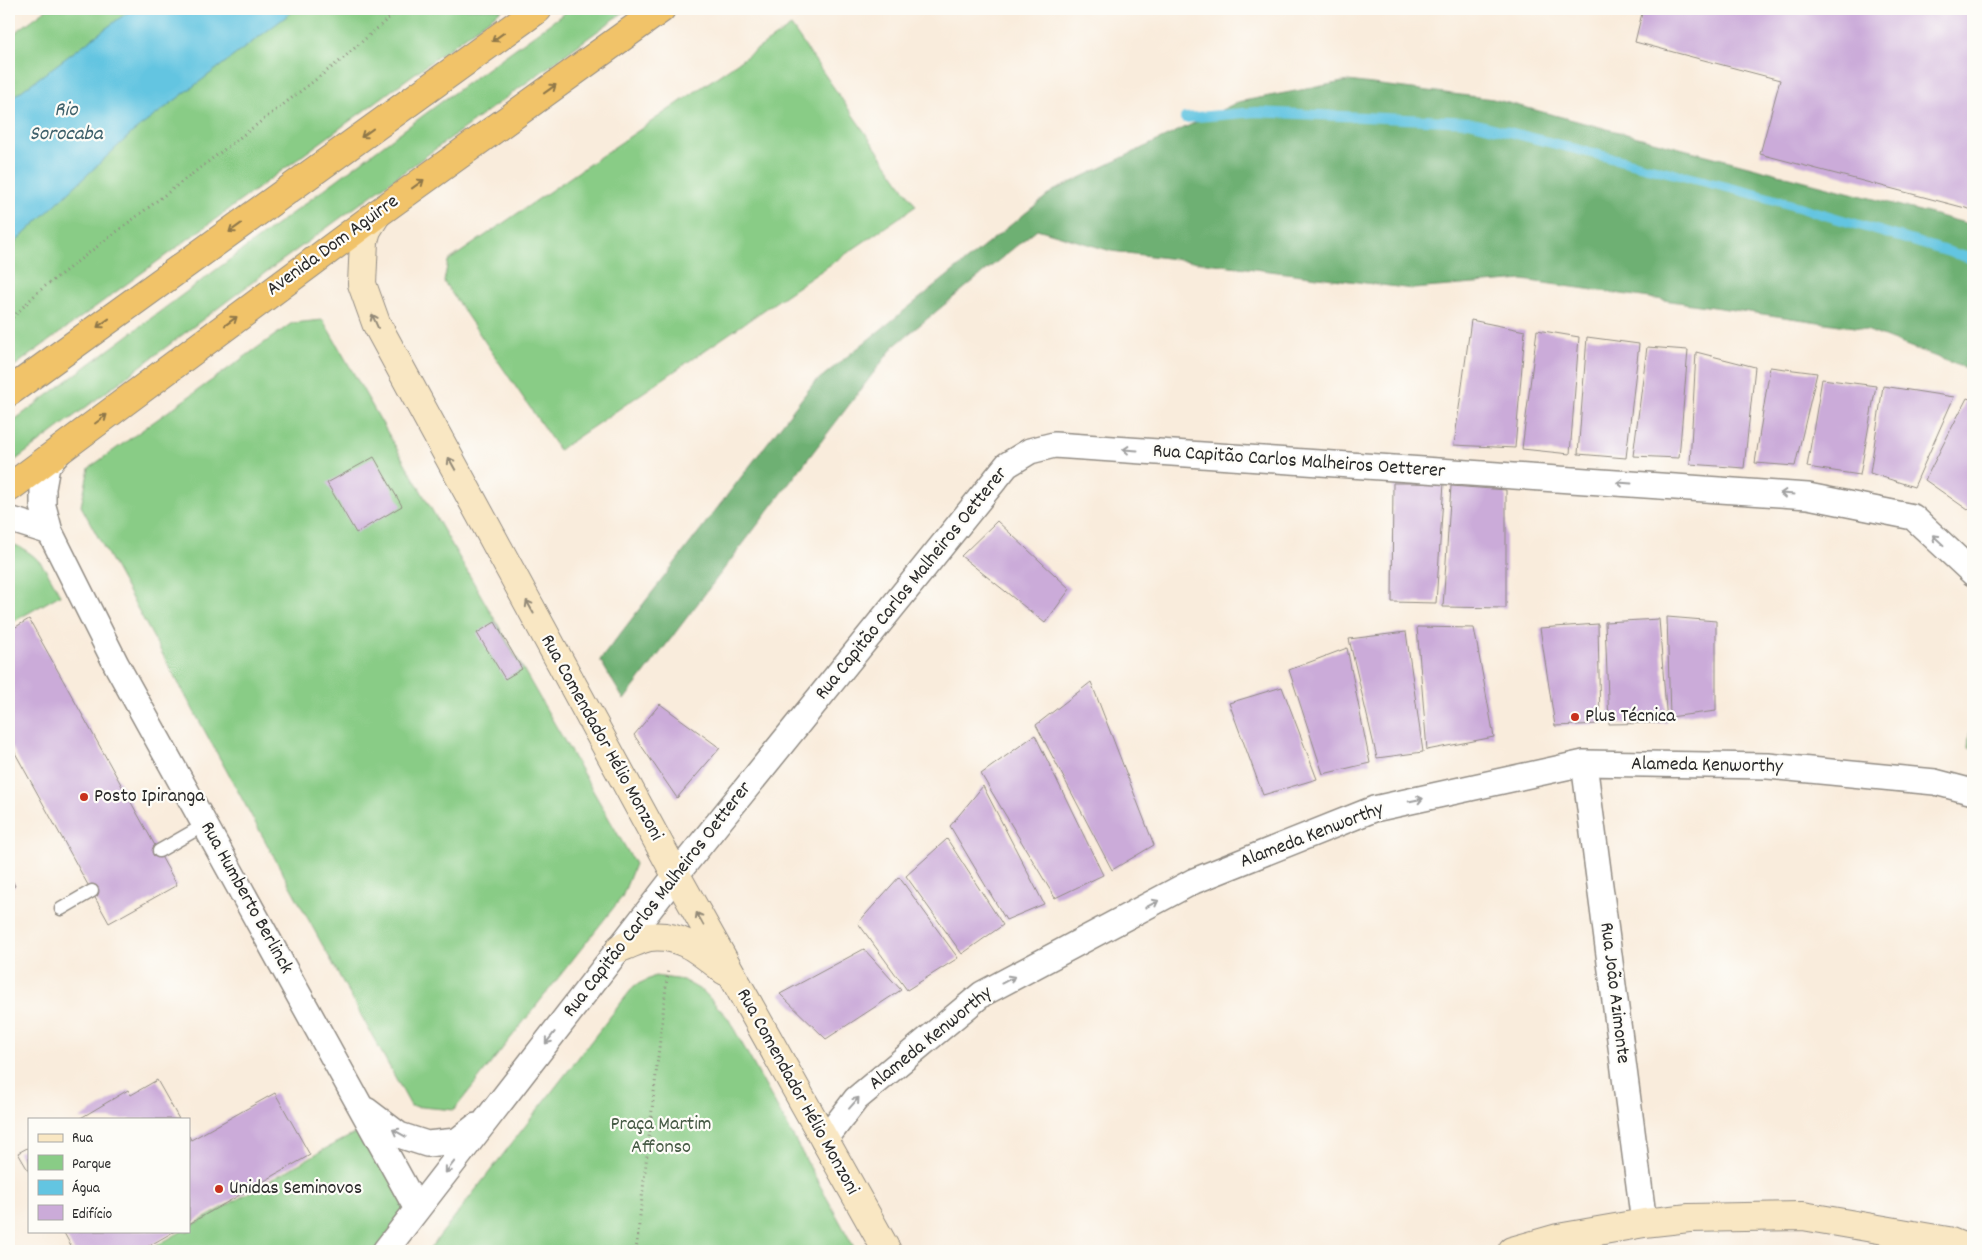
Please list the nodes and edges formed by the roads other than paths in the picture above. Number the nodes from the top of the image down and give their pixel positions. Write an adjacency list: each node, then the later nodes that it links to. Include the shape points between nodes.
1 (538, 9): 4 (highway, one-way to 4)
2 (661, 9): 3 (highway, Avenida Dom Aguirre, one-way to 2)
3 (377, 214): 5 (highway, Avenida Dom Aguirre, one-way to 3); 14 (street, Rua Comendador Hélio Monzoni, one-way to 3, via 376,323 362,284 364,241)
4 (9, 392)
5 (62, 449): 6 (highway, Avenida Dom Aguirre); 8 (street, Rua Humberto Berlinck, via 48,466 43,488 43,506)
6 (9, 488)
7 (9, 519): 8 (street)
8 (50, 532): 12 (street, Rua Humberto Berlinck, via 116,664)
9 (1973, 573): 14 (street, Rua Capitão Carlos Malheiros Oetterer, one-way to 14, via 1913,517 1808,496 1054,445 1030,451 1007,465)
10 (1584, 763): 11 (street, Alameda Kenworthy, via 1768,766 1935,782); 21 (street, Alameda Kenworthy, one-way to 10, via 856,1099 982,994 1194,882 1374,809); 23 (street, Rua João Azimonte)
11 (1973, 792)
12 (206, 824): 13 (lane); 19 (street, Rua Humberto Berlinck)
13 (159, 851)
14 (676, 875): 17 (street, Rua Capitão Carlos Malheiros Oetterer); 18 (street, Rua Comendador Hélio Monzoni, one-way to 14)
15 (92, 891): 16 (lane)
16 (61, 909)
17 (620, 948): 18 (street, via 648,938 672,937 696,949); 20 (street, Rua Capitão Carlos Malheiros Oetterer, one-way to 20)
18 (732, 976): 21 (street, Rua Comendador Hélio Monzoni)
19 (358, 1104): 20 (street, Rua Humberto Berlinck, one-way to 19, via 457,1140 427,1144 399,1135); 22 (street, Rua Humberto Berlinck)
20 (490, 1116): 22 (street, Rua Capitão Carlos Malheiros Oetterer, one-way to 22)
21 (824, 1141): 25 (street, Rua Comendador Hélio Monzoni)
22 (417, 1209): 24 (street, Rua Capitão Carlos Malheiros Oetterer)
23 (1644, 1223): 26 (street, via 1558,1238); 27 (street, via 1690,1218 1803,1216 1948,1241)
24 (386, 1251)
25 (887, 1251)
26 (1512, 1251)
27 (1973, 1251)

